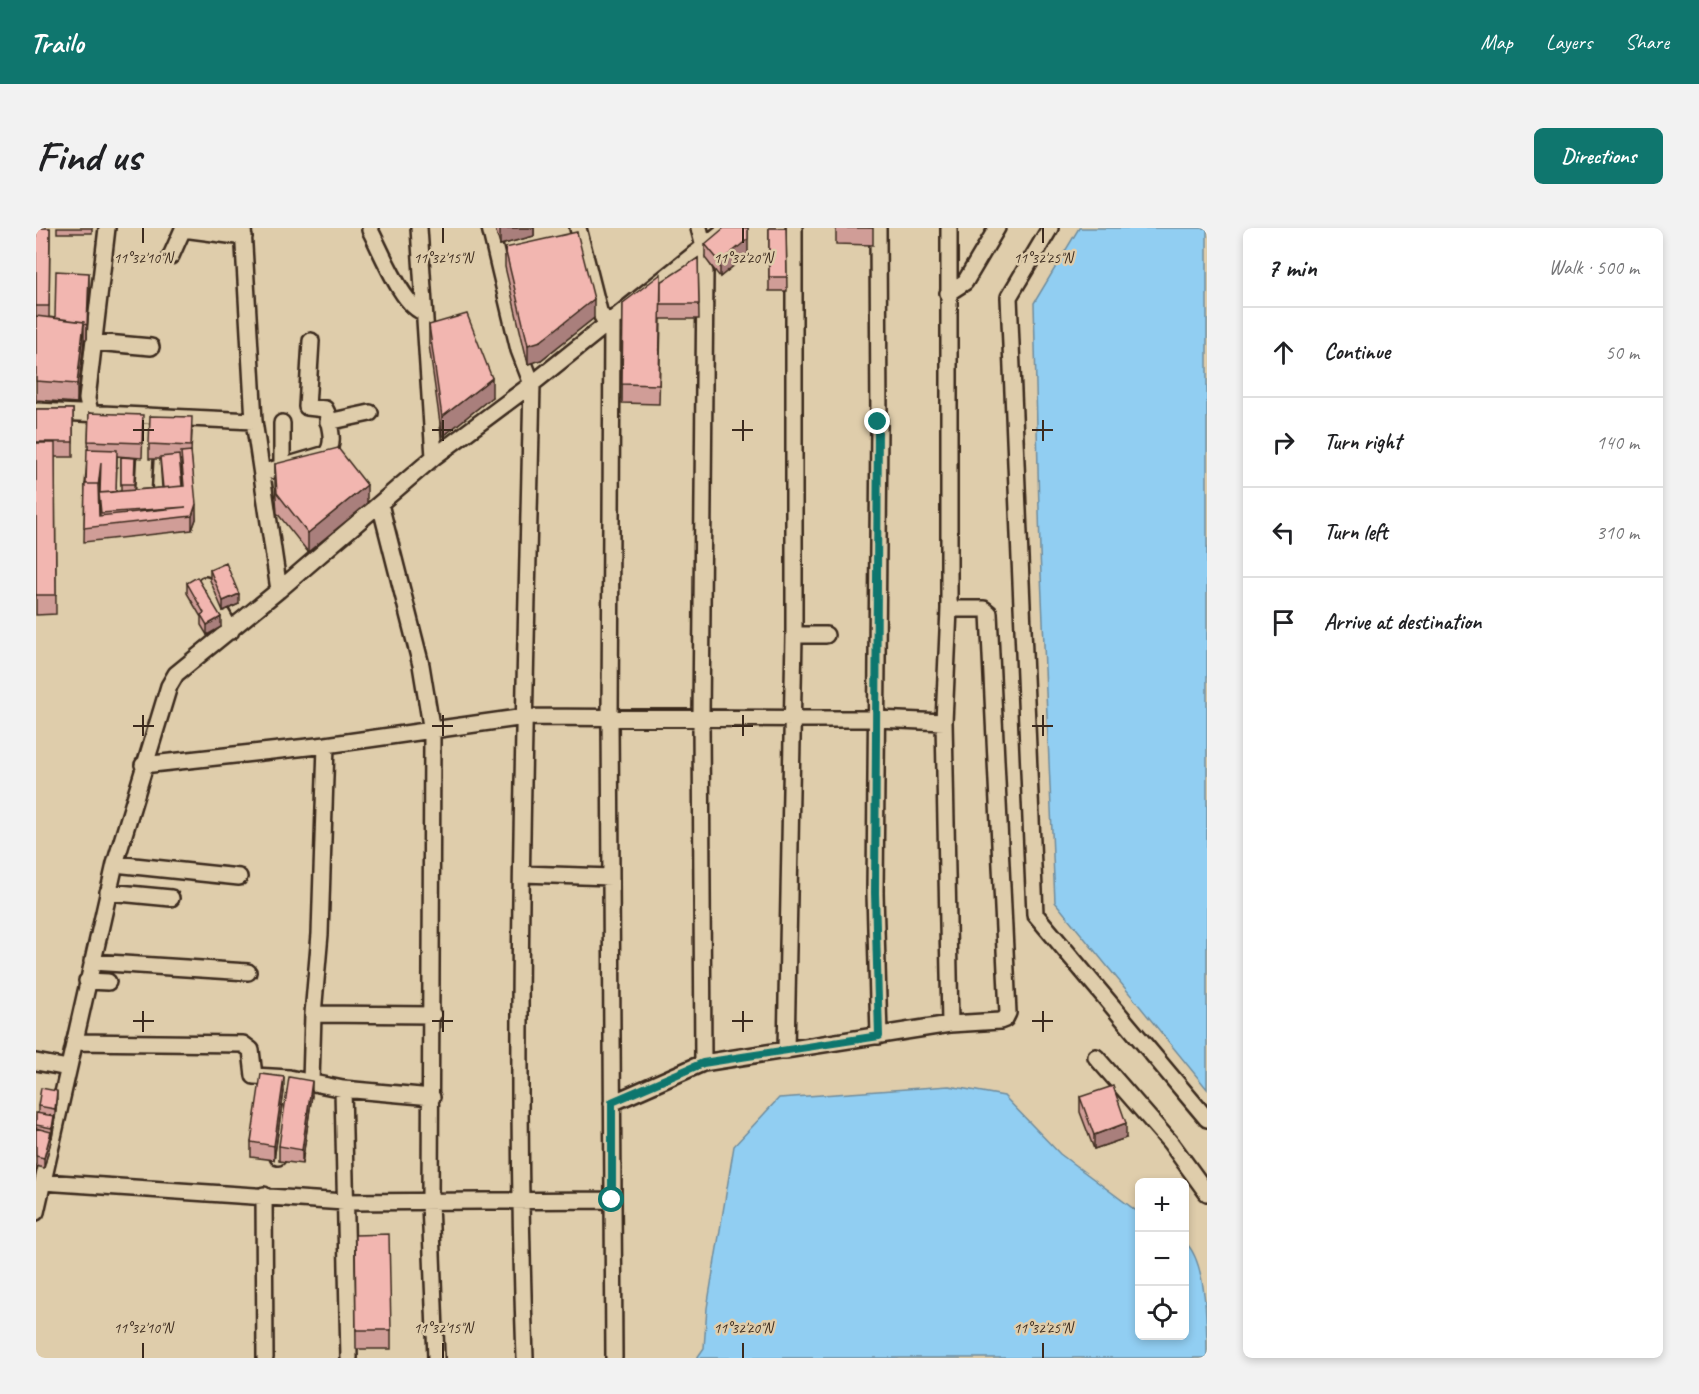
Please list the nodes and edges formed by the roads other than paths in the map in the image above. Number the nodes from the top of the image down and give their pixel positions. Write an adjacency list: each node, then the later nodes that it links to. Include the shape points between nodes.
1 (107, 228): 20 (street)
2 (419, 228): 17 (street)
3 (490, 228): 22 (street, via 519,350)
4 (578, 228): 18 (street, via 600,312)
5 (699, 228): 14 (street)
6 (727, 228): 14 (street)
7 (794, 228): 39 (street)
8 (878, 228): 44 (street)
9 (949, 228): 16 (street)
10 (998, 228): 16 (street, via 964,282)
11 (1050, 228): 76 (street, via 1009,297 1035,914)
12 (370, 230): 17 (street, via 407,301)
13 (244, 232): 15 (street, via 183,229); 27 (street)
14 (699, 250): 18 (street); 43 (street, via 705,272)
15 (171, 256)
16 (948, 293): 37 (street)
17 (424, 312): 30 (street)
18 (609, 321): 22 (street); 42 (street)
19 (311, 341): 28 (street, via 307,408 325,409)
20 (94, 342): 21 (street); 24 (street, via 87,399)
21 (151, 347)
22 (532, 384): 30 (street); 41 (street)
23 (36, 411): 24 (street)
24 (90, 412): 26 (street)
25 (370, 413): 28 (street)
26 (147, 416): 27 (street); 33 (street)
27 (254, 421): 32 (street)
28 (328, 422): 31 (street, via 332,444 326,454)
29 (282, 423): 31 (street)
30 (434, 457): 34 (street)
31 (282, 469): 32 (street)
32 (262, 474): 36 (street)
33 (143, 490)
34 (380, 504): 36 (street); 47 (street, via 421,665)
35 (205, 585): 38 (street)
36 (279, 590): 38 (street)
37 (949, 609): 46 (street); 62 (street, via 989,612 1008,1013 1000,1022)
38 (231, 631): 49 (street, via 188,662 172,680)
39 (794, 635): 40 (street); 45 (street)
40 (826, 636)
41 (525, 717): 42 (street); 47 (street); 51 (street)
42 (610, 719): 43 (street); 53 (street)
43 (701, 719): 45 (street); 68 (street)
44 (877, 719): 45 (street); 46 (street); 63 (street, via 875,893)
45 (792, 721): 65 (street)
46 (944, 722): 62 (street)
47 (432, 732): 48 (street); 61 (street)
48 (326, 745): 49 (street); 60 (street, via 320,934)
49 (143, 765): 50 (street)
50 (115, 864): 52 (street); 54 (street)
51 (523, 874): 53 (street); 83 (street)
52 (238, 877)
53 (611, 877): 74 (street)
54 (108, 892): 55 (street); 56 (street)
55 (171, 898)
56 (92, 963): 57 (street); 58 (street)
57 (248, 972)
58 (87, 981): 59 (street); 64 (street)
59 (108, 982)
60 (313, 1014): 61 (street); 71 (street)
61 (433, 1015): 73 (street)
62 (950, 1024): 63 (street)
63 (879, 1036): 65 (street)
64 (74, 1042): 69 (street); 70 (street, via 243,1044 251,1050 254,1076)
65 (786, 1051): 68 (street)
66 (1096, 1058): 80 (street, via 1170,1142)
67 (36, 1062): 69 (street)
68 (703, 1063): 74 (street)
69 (68, 1068): 77 (street)
70 (289, 1078): 71 (street); 78 (street)
71 (311, 1082): 72 (street)
72 (343, 1089): 73 (street); 84 (street)
73 (432, 1097): 85 (street)
74 (612, 1102): 82 (street)
75 (36, 1119): 77 (street)
76 (1207, 1119)
77 (57, 1122): 79 (street)
78 (278, 1158)
79 (43, 1182): 81 (street); 86 (street)
80 (1207, 1193)
81 (264, 1195): 84 (street); 87 (street)
82 (612, 1200): 83 (street); 91 (street)
83 (520, 1201): 85 (street); 90 (street)
84 (344, 1202): 85 (street); 88 (street)
85 (430, 1202): 89 (street)
86 (36, 1212)
87 (265, 1358)
88 (349, 1358)
89 (436, 1358)
90 (525, 1358)
91 (614, 1358)

